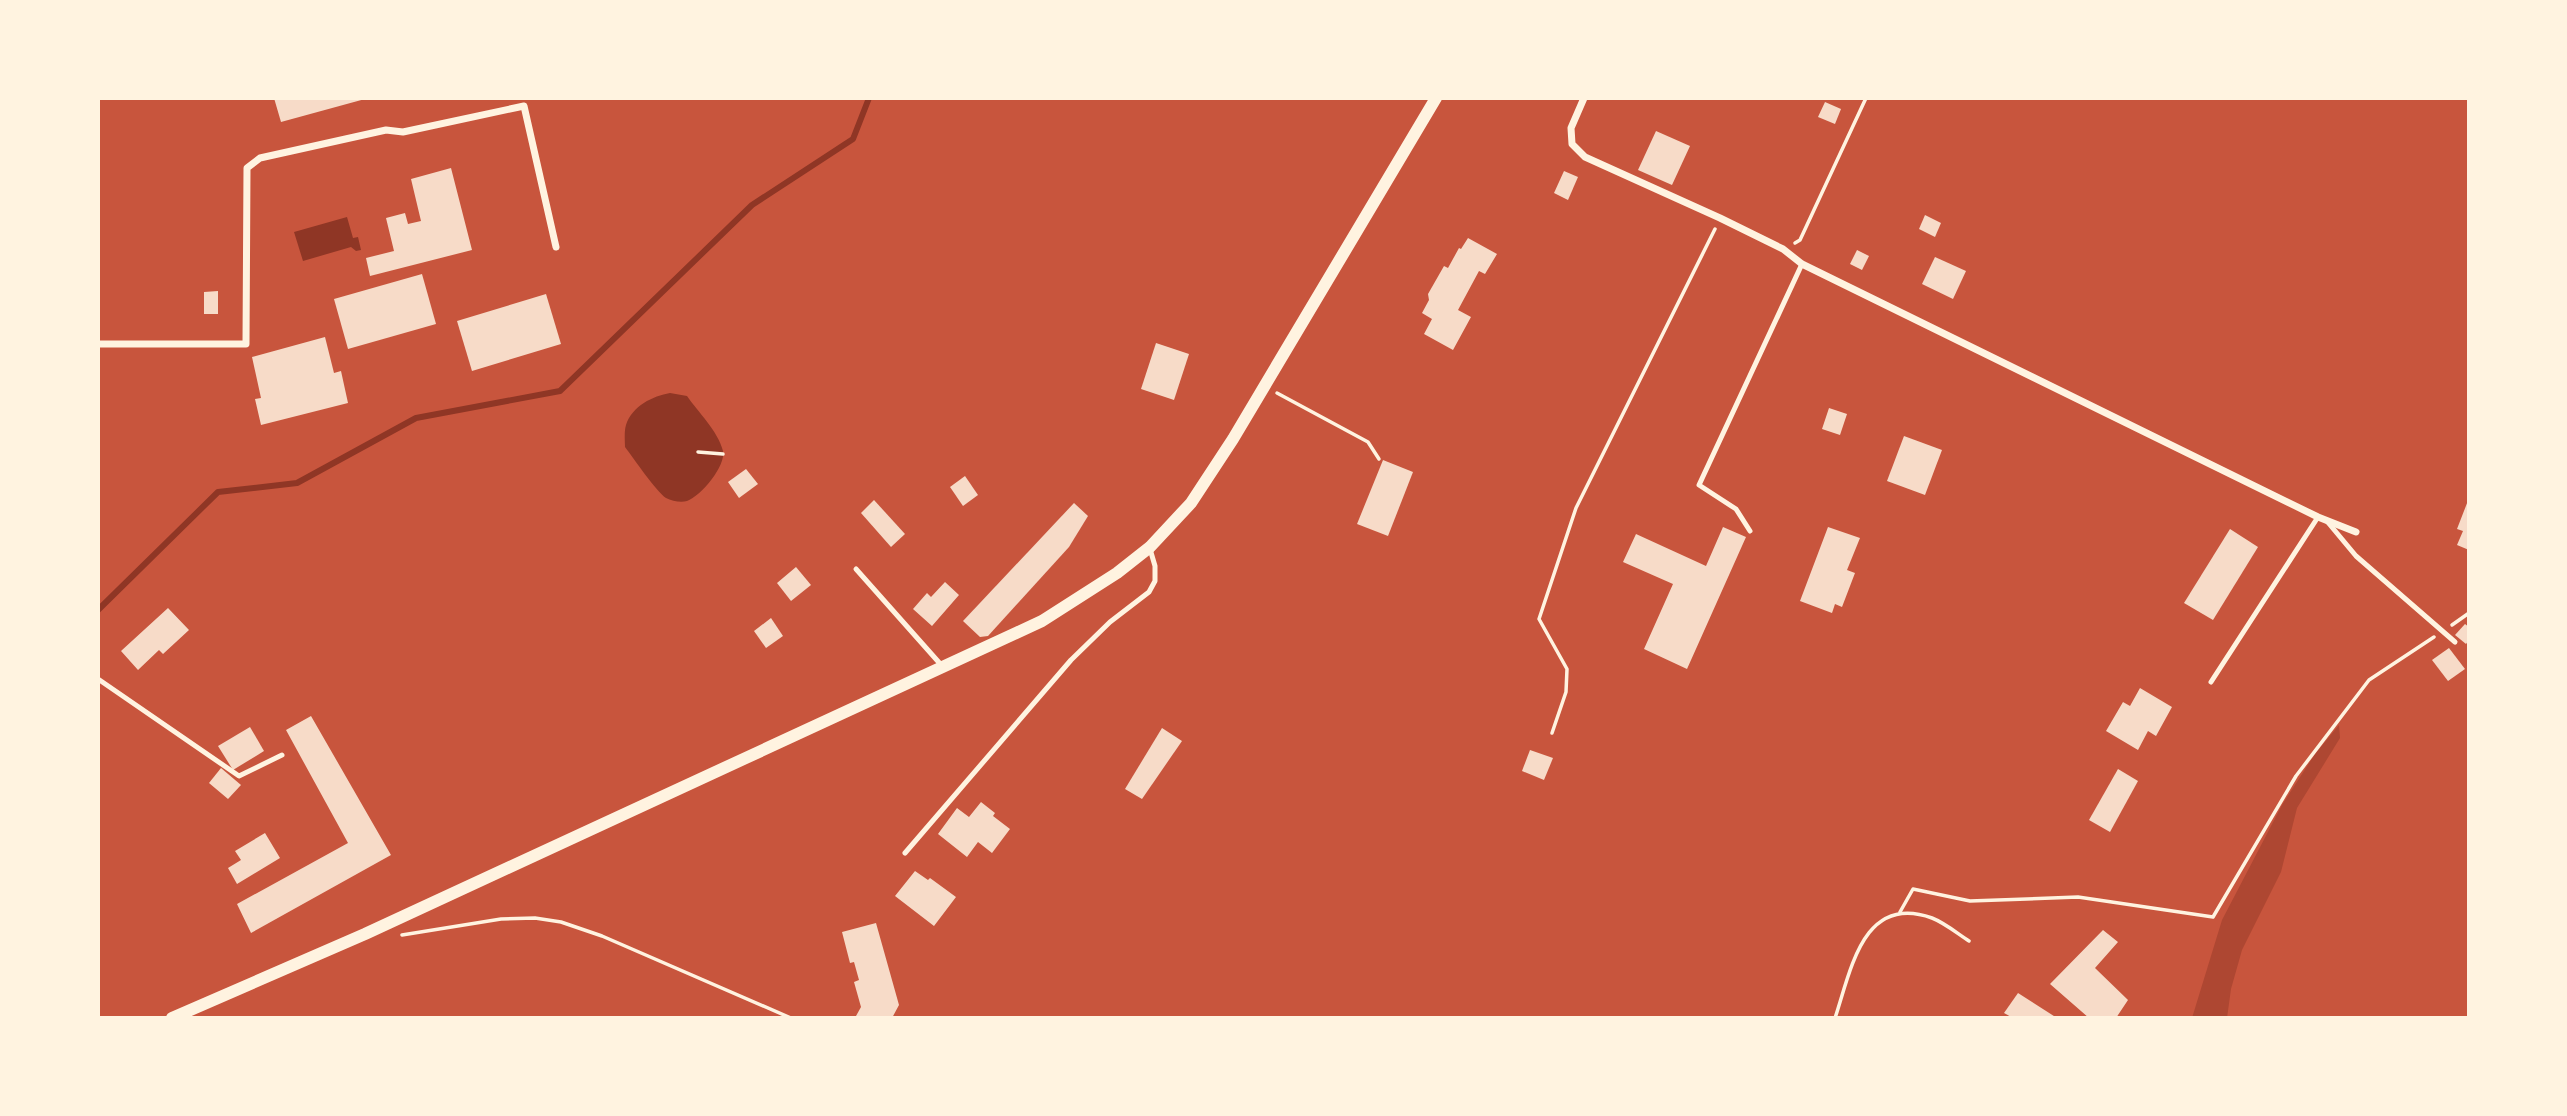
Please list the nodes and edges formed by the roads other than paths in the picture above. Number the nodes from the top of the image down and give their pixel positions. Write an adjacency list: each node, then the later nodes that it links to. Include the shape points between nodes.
1 (1436, 98): 9 (street, via 1191,503)
2 (1584, 98): 4 (street, via 1571,128 1572,144 1585,157 1720,218)
3 (556, 247): 5 (street, via 524,106 402,132 386,130 260,158 247,168 246,344)
4 (1802, 264): 6 (street); 7 (lane, via 1699,485 1736,509)
5 (98, 344)
6 (2322, 519): 8 (street); 11 (lane, via 2356,556); 14 (lane)
7 (1750, 531)
8 (2356, 532)
9 (1150, 547): 12 (street, via 1042,621); 16 (lane, via 1155,581 1149,592 1071,660)
10 (856, 569): 12 (lane)
11 (2455, 642)
12 (943, 667): 17 (street, via 365,934)
13 (98, 679): 15 (lane, via 239,776)
14 (2211, 682)
15 (282, 755)
16 (905, 853)
17 (172, 1018)

